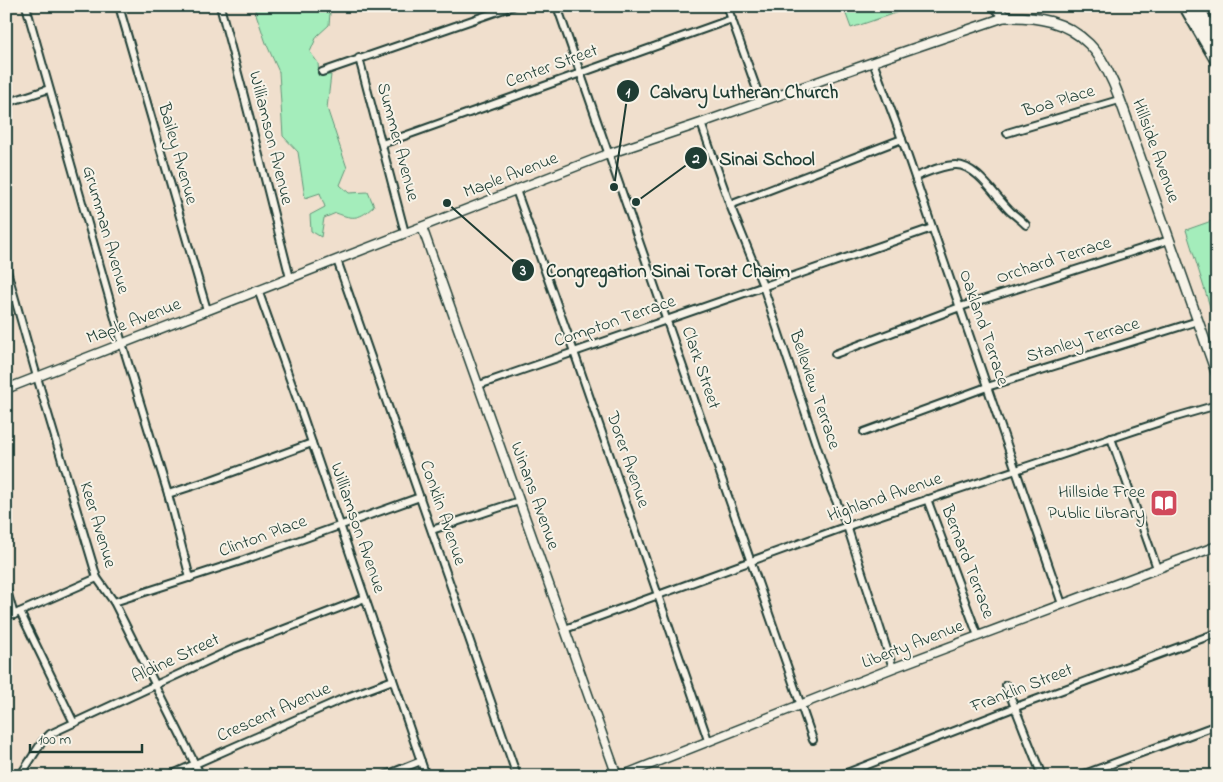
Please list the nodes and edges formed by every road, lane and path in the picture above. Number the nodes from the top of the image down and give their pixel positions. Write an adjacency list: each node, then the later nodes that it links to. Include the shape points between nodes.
1 (26, 6): 18 (street, Grumman Avenue)
2 (119, 6): 41 (street, Bailey Avenue)
3 (220, 6): 37 (street, Williamson Avenue)
4 (513, 6): 13 (street)
5 (557, 6): 17 (street, Clark Street)
6 (728, 6): 11 (street)
7 (994, 6): 10 (main road)
8 (1185, 6): 14 (highway)
9 (1197, 6): 12 (highway)
10 (1005, 18): 15 (street, Maple Avenue); 19 (main road, Hillside Avenue, via 1045,19 1076,32 1098,55)
11 (732, 19): 17 (street, Center Street); 20 (street)
12 (1217, 41)
13 (359, 58): 16 (street); 25 (street, Summer Avenue)
14 (1217, 61)
15 (873, 62): 20 (street, Maple Avenue); 24 (street, Oakland Terrace)
16 (322, 72)
17 (580, 73): 25 (street, Center Street); 26 (street, Clark Street)
18 (49, 89): 21 (street); 44 (street, Grumman Avenue)
19 (1119, 100): 23 (street, Boa Place); 34 (main road, Hillside Avenue)
20 (761, 101): 22 (street, Maple Avenue)
21 (6, 104)
22 (701, 123): 26 (street, Maple Avenue); 29 (street, Belleview Terrace)
23 (1007, 133)
24 (902, 139): 27 (street, Oakland Terrace); 29 (street)
25 (382, 144): 33 (street, Summer Avenue)
26 (608, 154): 28 (street, Maple Avenue); 42 (street, Clark Street)
27 (915, 177): 30 (street, via 947,166 967,168); 32 (street, Oakland Terrace)
28 (516, 190): 31 (street, Maple Avenue); 45 (street, Dorer Avenue)
29 (730, 205): 38 (street, Belleview Terrace)
30 (1026, 224)
31 (422, 227): 33 (street, Maple Avenue); 49 (street, Winans Avenue)
32 (932, 228): 38 (street, Compton Terrace); 40 (street, Oakland Terrace)
33 (405, 233): 35 (street, Maple Avenue)
34 (1169, 240): 40 (street, Orchard Terrace); 43 (main road, Hillside Avenue)
35 (337, 260): 37 (street, Maple Avenue); 58 (street, Conklin Avenue)
36 (6, 267): 48 (street, Keer Avenue)
37 (290, 278): 39 (street, Maple Avenue)
38 (763, 286): 42 (street, Compton Terrace); 62 (street, Belleview Terrace, via 831,489)
39 (258, 290): 41 (street, Maple Avenue); 55 (street, Williamson Avenue)
40 (960, 307): 46 (street, Orchard Terrace); 50 (street, Oakland Terrace)
41 (207, 310): 44 (street, Maple Avenue)
42 (667, 320): 45 (street, Compton Terrace); 65 (street, Clark Street)
43 (1198, 321): 47 (main road, Hillside Avenue); 50 (street, Stanley Terrace)
44 (122, 343): 48 (street, Maple Avenue); 57 (street, Grumman Avenue)
45 (574, 352): 49 (street, Compton Terrace); 70 (street, Dorer Avenue)
46 (836, 354)
47 (1217, 375)
48 (37, 377): 51 (street, Maple Avenue); 67 (street, Keer Avenue)
49 (478, 385): 60 (street, Winans Avenue)
50 (987, 387): 53 (street, Stanley Terrace); 56 (street, Oakland Terrace)
51 (6, 389)
52 (1217, 405): 54 (street, Highland Avenue)
53 (864, 432)
54 (1111, 438): 56 (street, Highland Avenue); 66 (street)
55 (312, 443): 57 (street); 61 (street, Williamson Avenue)
56 (1015, 470): 59 (street, Highland Avenue); 73 (street, Oakland Terrace)
57 (168, 494): 68 (street, Grumman Avenue)
58 (420, 497): 61 (street, Clinton Place); 63 (street, Conklin Avenue)
59 (927, 500): 62 (street, Highland Avenue); 78 (street, Bernard Terrace)
60 (519, 501): 63 (street); 76 (street, Winans Avenue)
61 (339, 525): 68 (street, Clinton Place); 71 (street, Williamson Avenue)
62 (847, 526): 65 (street, Highland Avenue); 79 (street, Belleview Terrace)
63 (432, 530): 96 (street, Conklin Avenue)
64 (1217, 546): 66 (street, Liberty Avenue)
65 (750, 561): 70 (street, Highland Avenue); 83 (street, Clark Street)
66 (1157, 568): 73 (street, Liberty Avenue)
67 (97, 578): 72 (street, Keer Avenue); 74 (street)
68 (190, 578): 72 (street, Clinton Place)
69 (6, 587): 74 (street)
70 (657, 595): 76 (street, Highland Avenue); 87 (street, Dorer Avenue)
71 (365, 598): 80 (street, Williamson Avenue); 81 (street, Aldine Street, via 233,649)
72 (114, 602): 81 (street, Keer Avenue)
73 (1062, 604): 78 (street, Liberty Avenue)
74 (17, 613): 75 (street); 85 (street)
75 (6, 618)
76 (565, 629): 97 (street, Winans Avenue)
77 (1217, 633): 84 (street, Franklin Street)
78 (978, 636): 79 (street, Liberty Avenue)
79 (894, 668): 83 (street, Liberty Avenue)
80 (392, 680): 89 (street, Williamson Avenue); 90 (street, Crescent Avenue)
81 (155, 685): 85 (street, Aldine Street); 90 (street, Keer Avenue)
82 (1006, 685): 84 (street)
83 (801, 705): 87 (street, Liberty Avenue); 88 (street, Clark Street)
84 (1016, 707): 99 (street, Franklin Street); 100 (street)
85 (74, 723): 91 (street, Aldine Street, via 50,734)
86 (1217, 725): 101 (street)
87 (708, 740): 98 (street, Liberty Avenue)
88 (813, 740)
89 (421, 761): 94 (street); 95 (street, Williamson Avenue)
90 (195, 764): 92 (street, Crescent Avenue); 93 (street, Keer Avenue)
91 (20, 776)
92 (168, 776)
93 (201, 776)
94 (384, 776)
95 (426, 776)
96 (517, 776)
97 (617, 776)
98 (621, 776)
99 (839, 776)
100 (1042, 776)
101 (1078, 776)

